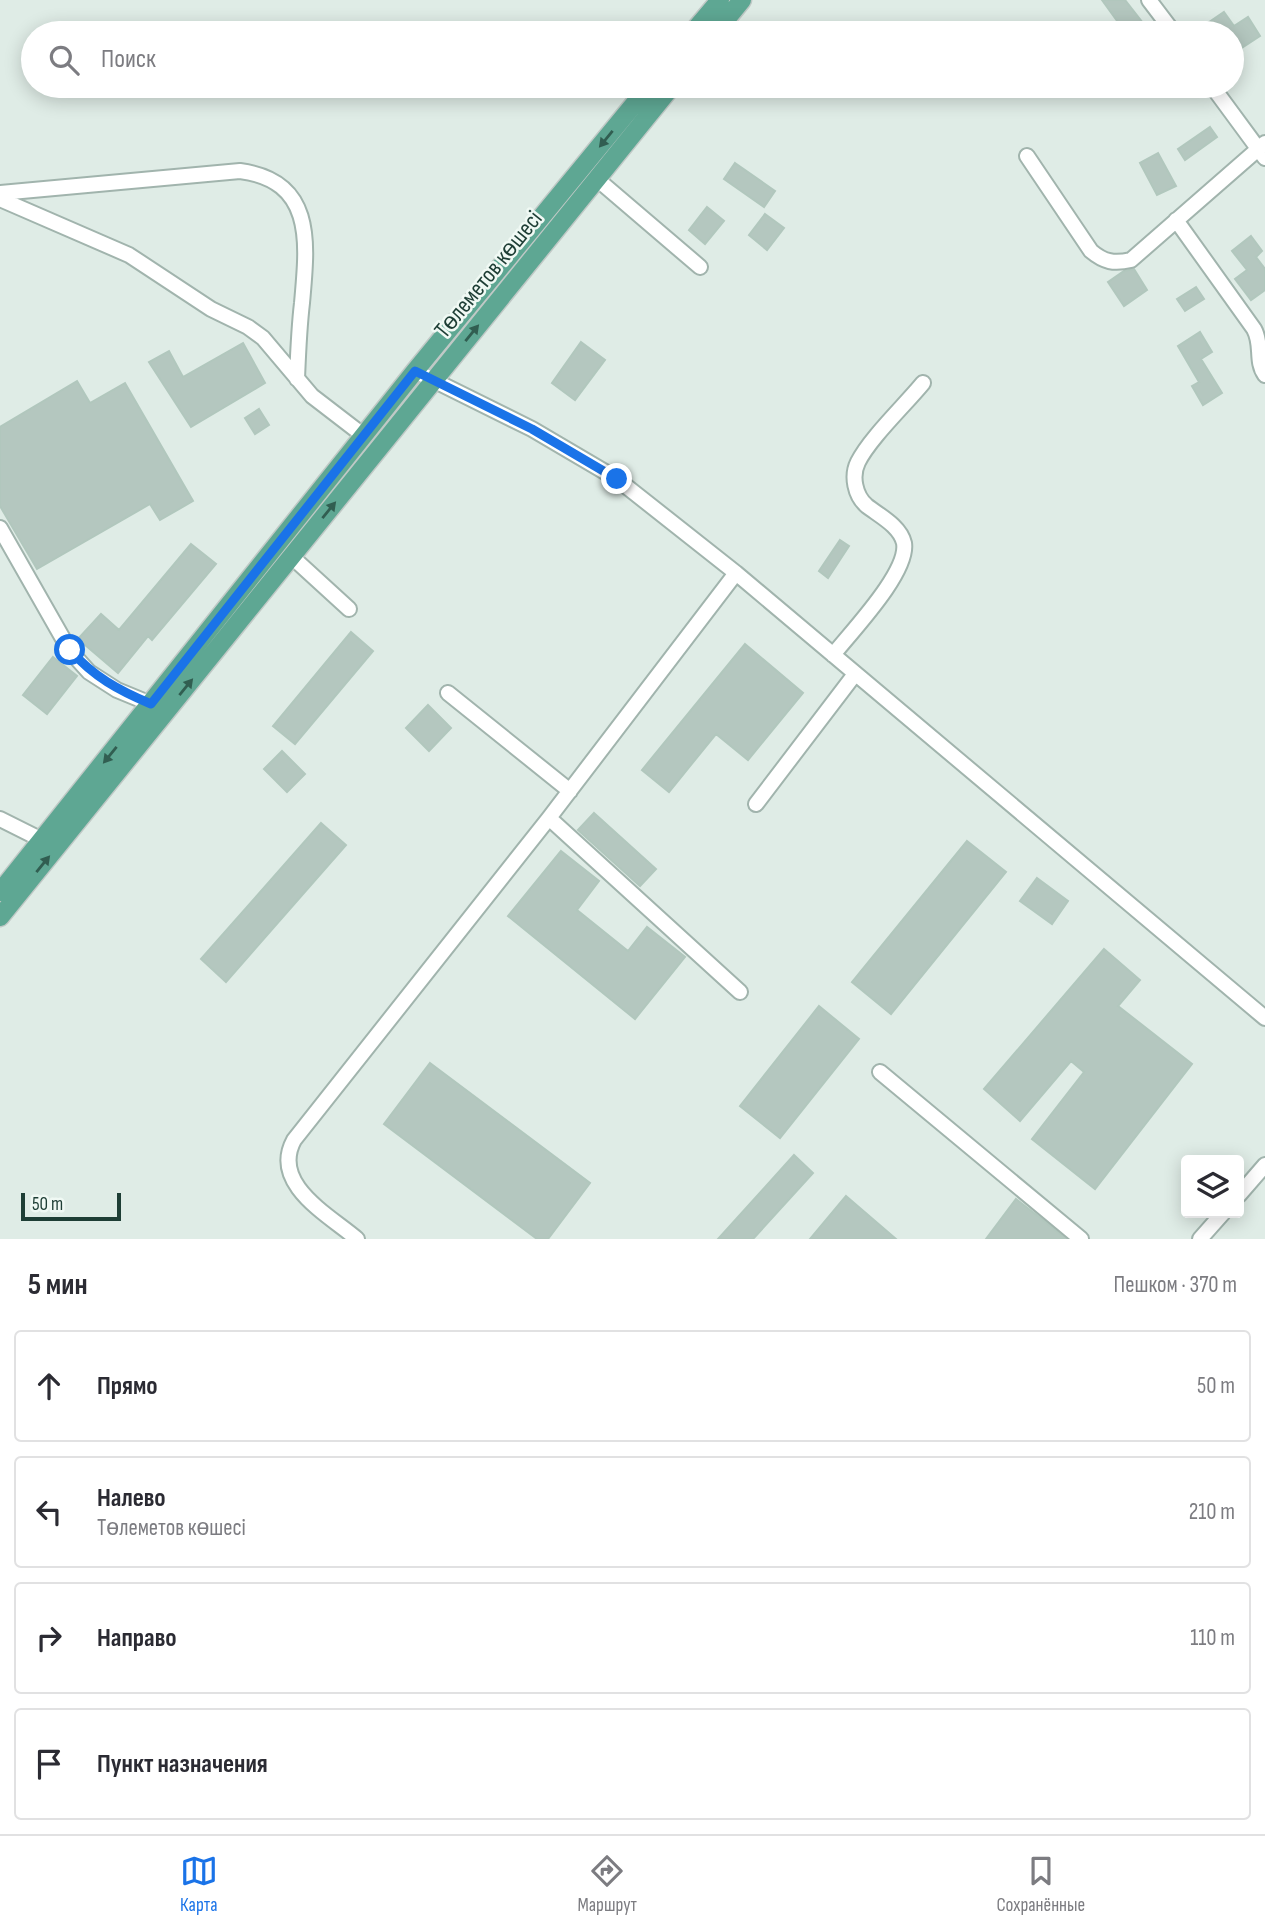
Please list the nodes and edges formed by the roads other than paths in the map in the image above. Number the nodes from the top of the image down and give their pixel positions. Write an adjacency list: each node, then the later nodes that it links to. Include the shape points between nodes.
1 (720, 0): 4 (main road)
2 (742, 0): 5 (main road)
3 (1149, 0): 6 (street)
4 (702, 21)
5 (725, 21)
6 (1165, 21)
7 (639, 98): 17 (main road, Төлеметов көшесі, one-way to 17)
8 (663, 98): 12 (main road, Төлеметов көшесі)
9 (1222, 98): 10 (street)
10 (1263, 150): 15 (street)
11 (1027, 156): 15 (street, via 1100,258 1120,263 1131,260)
12 (597, 179): 16 (street); 20 (main road, Төлеметов көшесі, one-way to 12)
13 (0, 193): 19 (street, via 240,171 264,174 286,189 304,219 307,255)
14 (0, 199): 19 (street, via 147,265 263,338)
15 (1176, 220): 18 (street, via 1254,329 1260,346 1259,367)
16 (700, 267)
17 (415, 371): 20 (street); 22 (main road, Төлеметов көшесі)
18 (1265, 375)
19 (297, 379): 22 (street)
20 (433, 381): 24 (main road, Төлеметов көшесі, one-way to 20); 25 (street, via 532,429 617,479)
21 (923, 383): 27 (street, via 858,461 855,487 863,503 895,527 904,543 903,558)
22 (364, 436): 30 (main road, Төлеметов көшесі)
23 (0, 528): 30 (street, via 70,650 89,672)
24 (291, 556): 26 (street); 37 (main road, Төлеметов көшесі, one-way to 24)
25 (736, 573): 27 (street); 31 (street)
26 (349, 609)
27 (833, 655): 28 (street)
28 (855, 674): 32 (street); 39 (street)
29 (448, 692): 31 (street)
30 (151, 704): 35 (main road, Төлеметов көшесі, one-way to 35)
31 (570, 791): 33 (street)
32 (756, 804)
33 (549, 818): 38 (street); 44 (street, via 289,1150 292,1182)
34 (0, 819): 35 (street)
35 (42, 840): 36 (main road, Төлеметов көшесі)
36 (0, 892)
37 (0, 917)
38 (740, 992)
39 (1265, 1018)
40 (880, 1072): 45 (street)
41 (1265, 1165): 42 (street)
42 (1244, 1189)
43 (1219, 1218): 46 (street)
44 (357, 1239)
45 (1081, 1239)
46 (1200, 1239)

